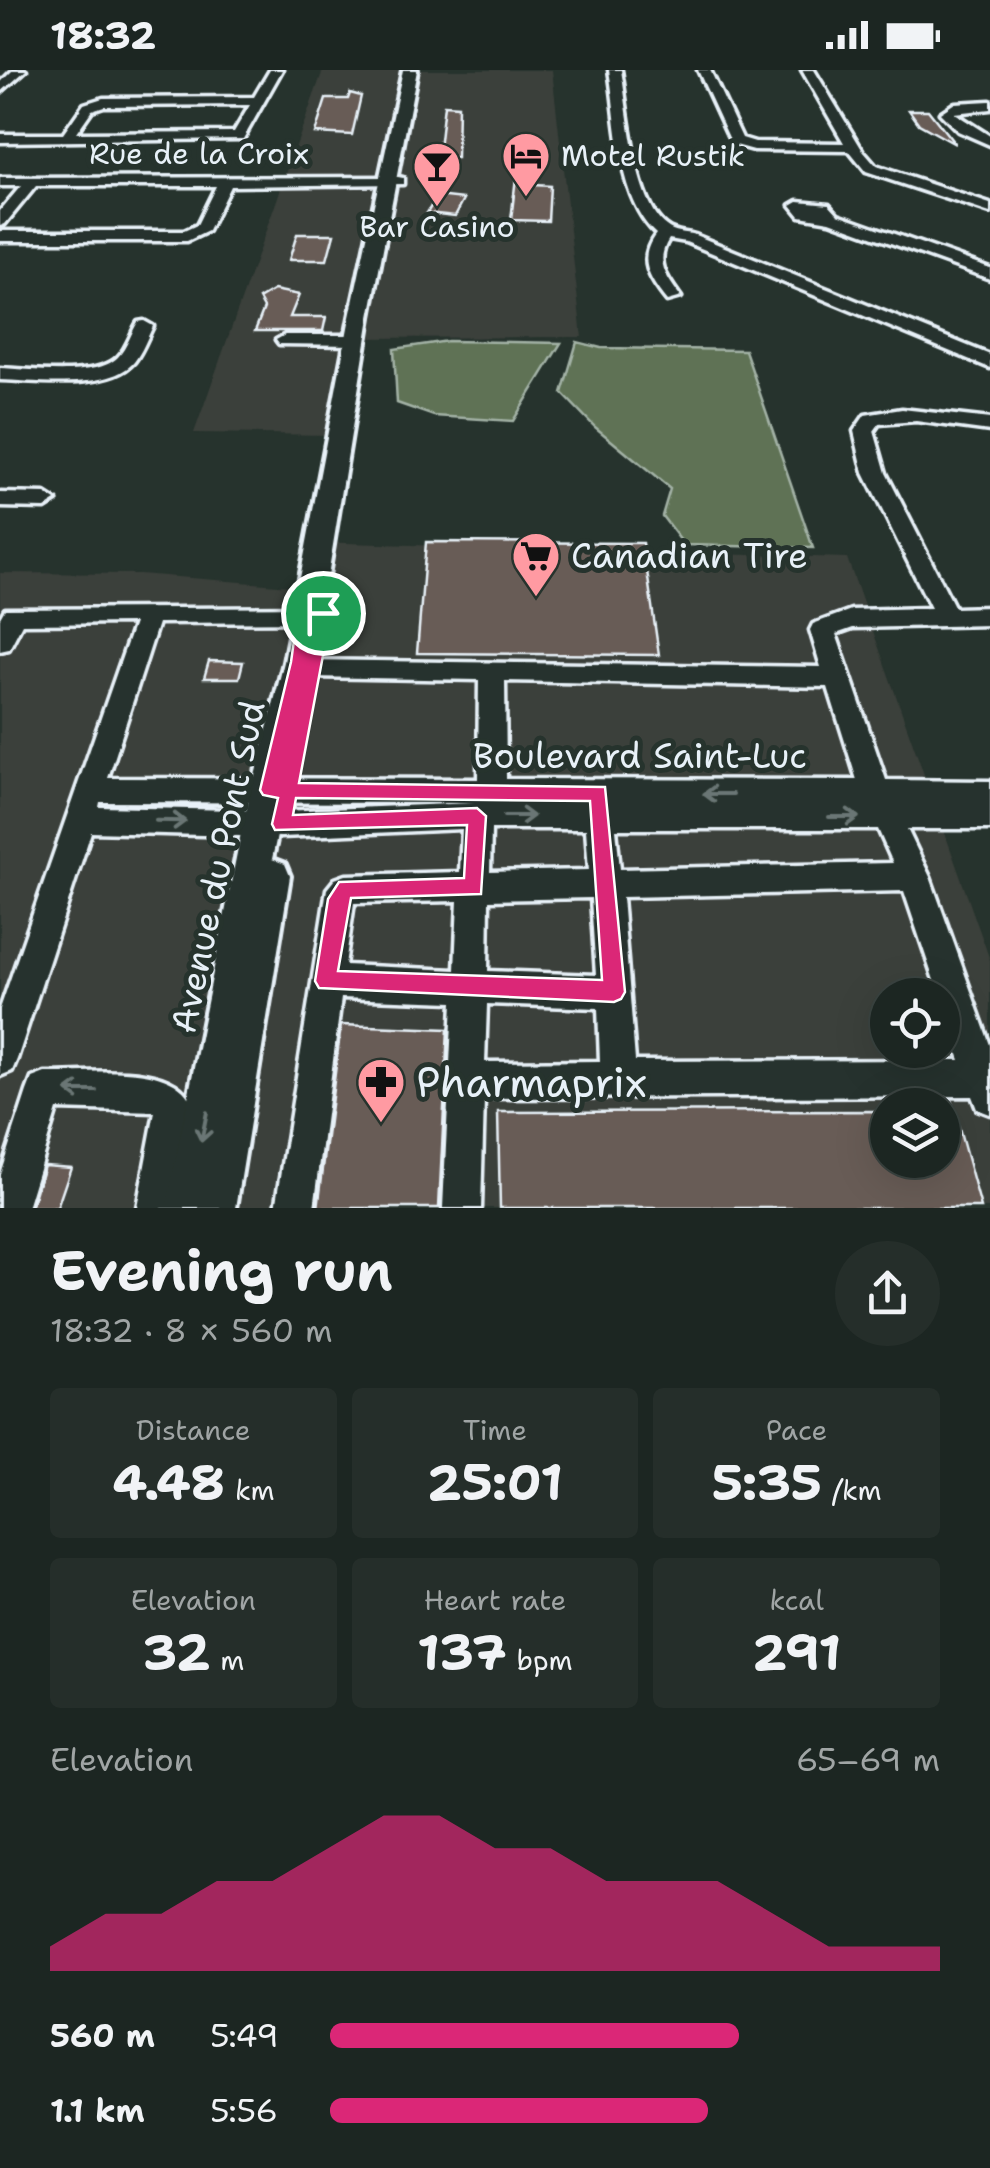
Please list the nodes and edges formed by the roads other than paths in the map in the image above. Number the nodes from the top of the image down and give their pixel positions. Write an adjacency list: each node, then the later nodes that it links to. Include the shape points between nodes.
1 (20, 70): 7 (street)
2 (276, 70): 8 (street)
3 (414, 70): 14 (main road, Avenue du Pont Sud)
4 (615, 70): 21 (street, via 637,194)
5 (704, 70): 13 (street, via 737,141)
6 (808, 70): 13 (street)
7 (0, 89)
8 (259, 101): 11 (street, via 102,102 88,107); 11 (street, via 238,136)
9 (990, 106): 12 (street, via 947,109 954,122)
10 (0, 138): 11 (street)
11 (66, 138)
12 (990, 141)
13 (854, 147): 18 (street, via 871,169)
14 (393, 181): 17 (street, Rue de la Croix); 29 (main road, Avenue du Pont Sud); 35 (main road, Avenue du Pont Sud)
15 (0, 182): 16 (street, Rue de la Croix)
16 (30, 182): 17 (street, Rue de la Croix); 20 (street)
17 (225, 182): 22 (street, via 194,234)
18 (990, 209)
19 (833, 217): 24 (street)
20 (0, 221)
21 (665, 234): 26 (street, via 652,264); 30 (street, via 690,238)
22 (0, 236)
23 (990, 252): 24 (street)
24 (971, 268): 25 (street)
25 (990, 274)
26 (674, 297)
27 (144, 326): 31 (street, via 125,361 112,370)
28 (285, 340): 29 (street)
29 (356, 340): 35 (main road, Avenue du Pont Sud)
30 (990, 362)
31 (0, 374)
32 (990, 424): 38 (street, via 892,414 872,419 864,431 875,473)
33 (0, 500): 34 (street)
34 (44, 500)
35 (314, 613): 36 (street); 41 (main road, Avenue du Pont Sud); 45 (main road, Avenue du Pont Sud, via 299,662)
36 (149, 614): 37 (street); 44 (street)
37 (7, 615): 40 (street)
38 (947, 616): 39 (street); 43 (street, via 834,623 822,630)
39 (990, 616)
40 (0, 642)
41 (312, 667): 42 (street); 45 (main road, Avenue du Pont Sud)
42 (492, 672): 43 (street); 47 (street)
43 (835, 677): 49 (street)
44 (93, 790): 45 (street, Boulevard Saint-Luc); 51 (street)
45 (279, 790): 47 (street, Boulevard Saint-Luc); 52 (main road, Avenue du Pont Sud)
46 (990, 793): 49 (street, Boulevard Saint-Luc)
47 (484, 804): 48 (street, Boulevard Saint-Luc); 52 (street, Boulevard Saint-Luc); 55 (street)
48 (599, 805): 49 (street, Boulevard Saint-Luc); 54 (street)
49 (881, 806): 50 (street, Boulevard Saint-Luc); 53 (street)
50 (990, 816)
51 (82, 820): 52 (street, Boulevard Saint-Luc, one-way to 52); 59 (street)
52 (271, 823): 65 (main road, Avenue du Pont Sud, one-way to 65); 66 (main road, Avenue du Pont Sud)
53 (915, 877): 54 (street); 62 (street)
54 (604, 884): 55 (street); 58 (street)
55 (474, 887): 56 (street, via 346,889 338,899); 57 (street)
56 (326, 981): 57 (street); 67 (street)
57 (470, 986): 58 (street); 61 (street)
58 (614, 992): 60 (street)
59 (0, 1059)
60 (619, 1079): 61 (street); 62 (street)
61 (467, 1080): 68 (street)
62 (987, 1087)
63 (8, 1208): 64 (street, one-way to 63, via 174,1104 158,1092 83,1091 45,1091)
64 (156, 1208)
65 (189, 1208)
66 (213, 1208)
67 (295, 1208)
68 (462, 1208)

